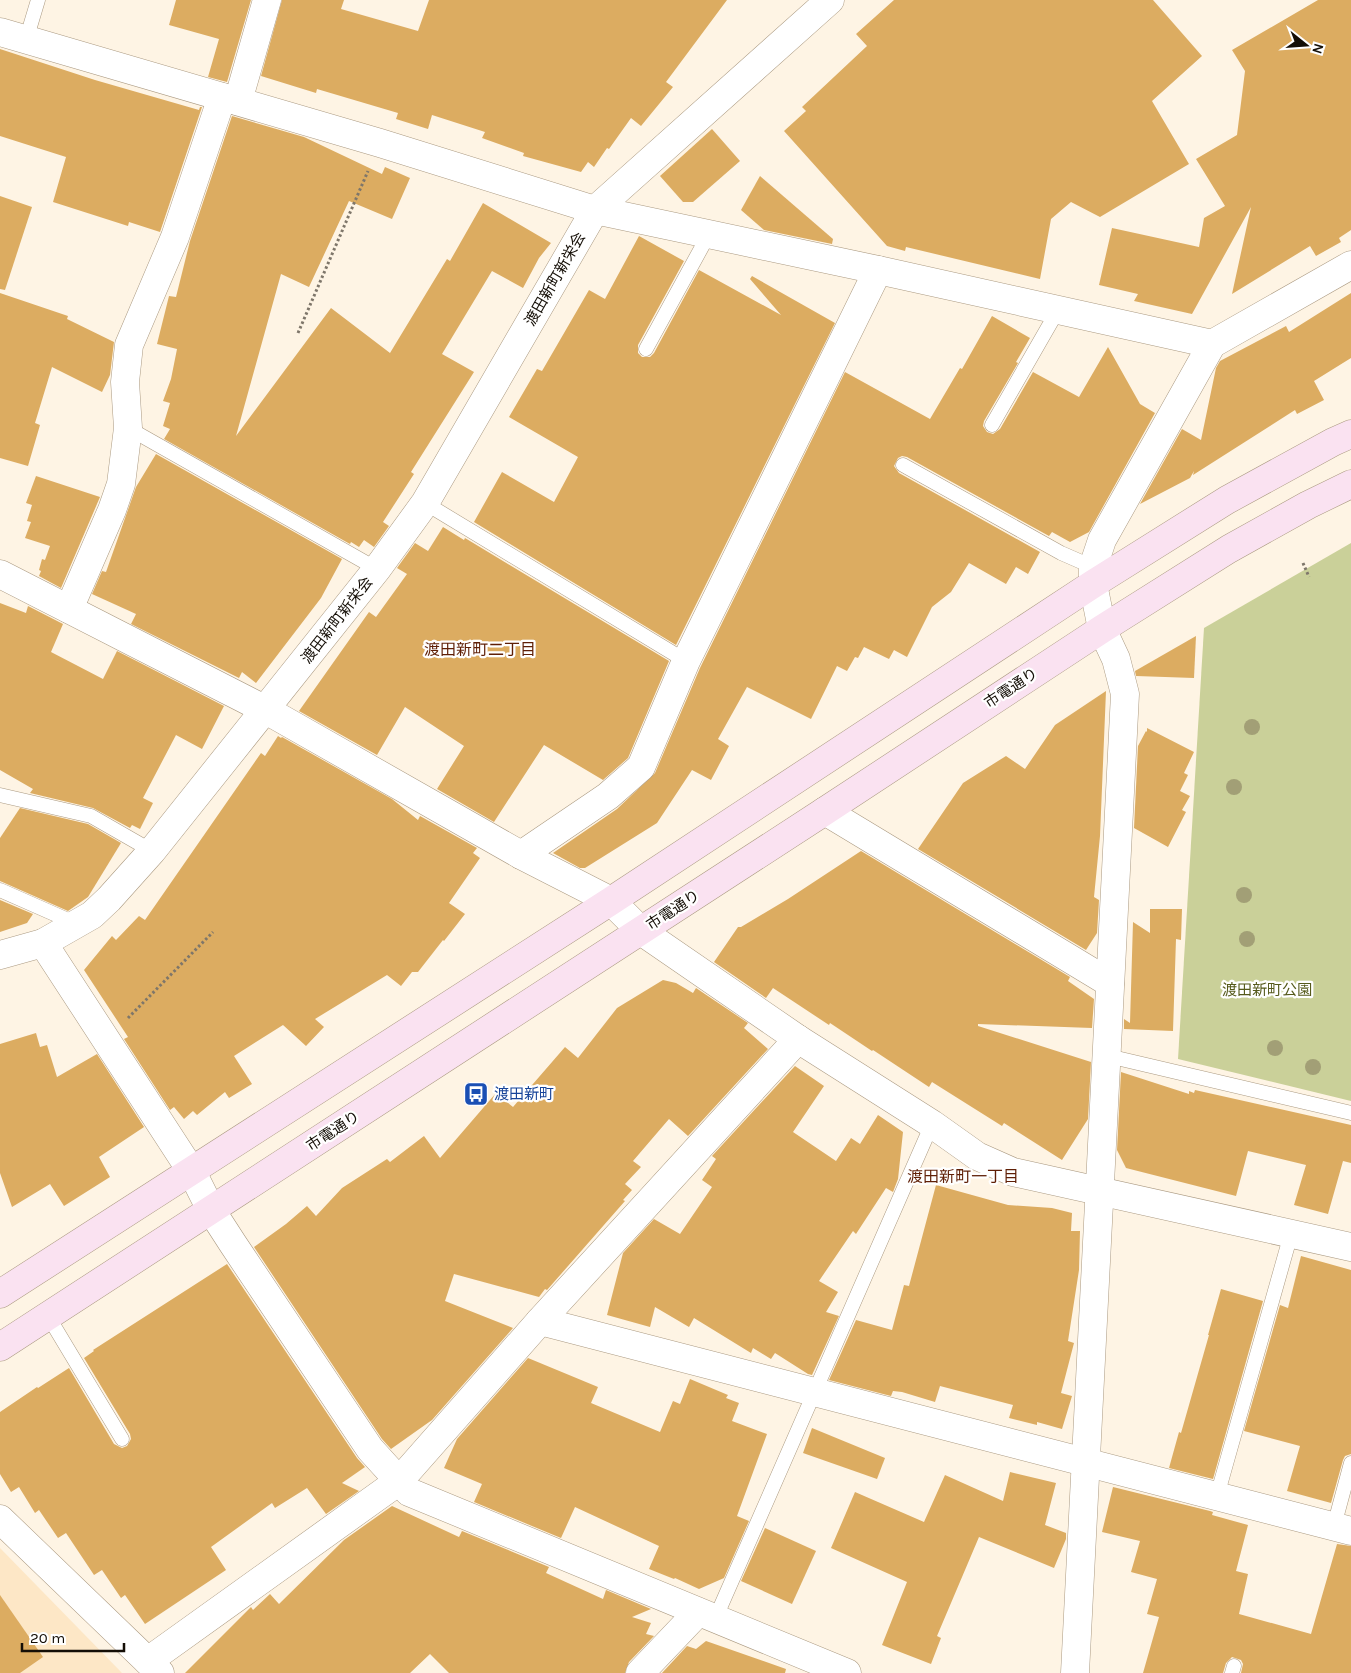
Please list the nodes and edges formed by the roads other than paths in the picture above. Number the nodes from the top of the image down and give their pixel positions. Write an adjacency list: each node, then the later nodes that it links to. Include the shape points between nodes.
1 (38, 0): 5 (lane)
2 (267, 0): 6 (street)
3 (830, 0): 7 (street, 渡田新町新栄会)
4 (0, 32): 5 (street)
5 (26, 40): 6 (street)
6 (230, 99): 7 (street); 15 (street, via 129,346 125,382)
7 (595, 210): 8 (street); 19 (street, 渡田新町新栄会)
8 (709, 234): 10 (street); 13 (lane)
9 (1351, 265): 12 (street)
10 (878, 270): 11 (street); 25 (street)
11 (1058, 310): 12 (street); 14 (lane)
12 (1212, 344): 22 (street, via 1102,540)
13 (646, 349)
14 (992, 425)
15 (128, 428): 20 (lane); 23 (street, via 121,484)
16 (1351, 434): 22 (street)
17 (903, 465): 22 (lane, via 1061,553)
18 (1351, 484): 24 (street, 市電通り, via 1229,549)
19 (425, 503): 20 (street, 渡田新町新栄会); 25 (lane)
20 (377, 569): 26 (street, 渡田新町新栄会)
21 (0, 574): 23 (street)
22 (1093, 576): 24 (street); 32 (street)
23 (70, 609): 26 (street)
24 (1102, 629): 28 (street, 市電通り); 37 (street, via 1116,659 1126,694)
25 (686, 661): 30 (street, via 641,767 608,796)
26 (266, 710): 29 (street, 渡田新町新栄会); 30 (street)
27 (0, 795): 29 (lane, via 91,816)
28 (825, 811): 34 (street, 市電通り); 37 (street)
29 (152, 851): 33 (street, 渡田新町新栄会, via 109,899)
30 (520, 855): 32 (street)
31 (0, 890): 33 (lane)
32 (611, 901): 34 (street); 42 (street)
33 (77, 925): 35 (street, 渡田新町新栄会)
34 (641, 931): 38 (street); 44 (street, 市電通り)
35 (43, 943): 36 (street, 渡田新町新栄会); 42 (street)
36 (0, 955)
37 (1110, 983): 39 (street)
38 (798, 1039): 41 (street); 49 (street)
39 (1108, 1056): 40 (lane); 43 (street)
40 (1351, 1113)
41 (932, 1124): 43 (street, via 977,1156 1013,1172); 51 (lane)
42 (192, 1172): 44 (street); 47 (street)
43 (1101, 1191): 45 (street); 53 (street)
44 (211, 1210): 48 (street, 市電通り); 55 (street, via 370,1449)
45 (1291, 1234): 46 (street); 56 (lane)
46 (1351, 1247)
47 (0, 1294)
48 (48, 1316): 50 (street, 市電通り); 52 (lane)
49 (540, 1321): 51 (street); 55 (street)
50 (0, 1347)
51 (814, 1392): 53 (street); 59 (lane)
52 (122, 1439)
53 (1085, 1462): 56 (street); 63 (street)
54 (1351, 1464): 58 (lane)
55 (398, 1481): 59 (street, via 409,1492); 60 (street)
56 (1217, 1496): 58 (street)
57 (0, 1518): 60 (street)
58 (1342, 1528)
59 (707, 1615): 61 (street); 62 (street)
60 (154, 1667)
61 (640, 1673)
62 (847, 1673)
63 (1075, 1673)

